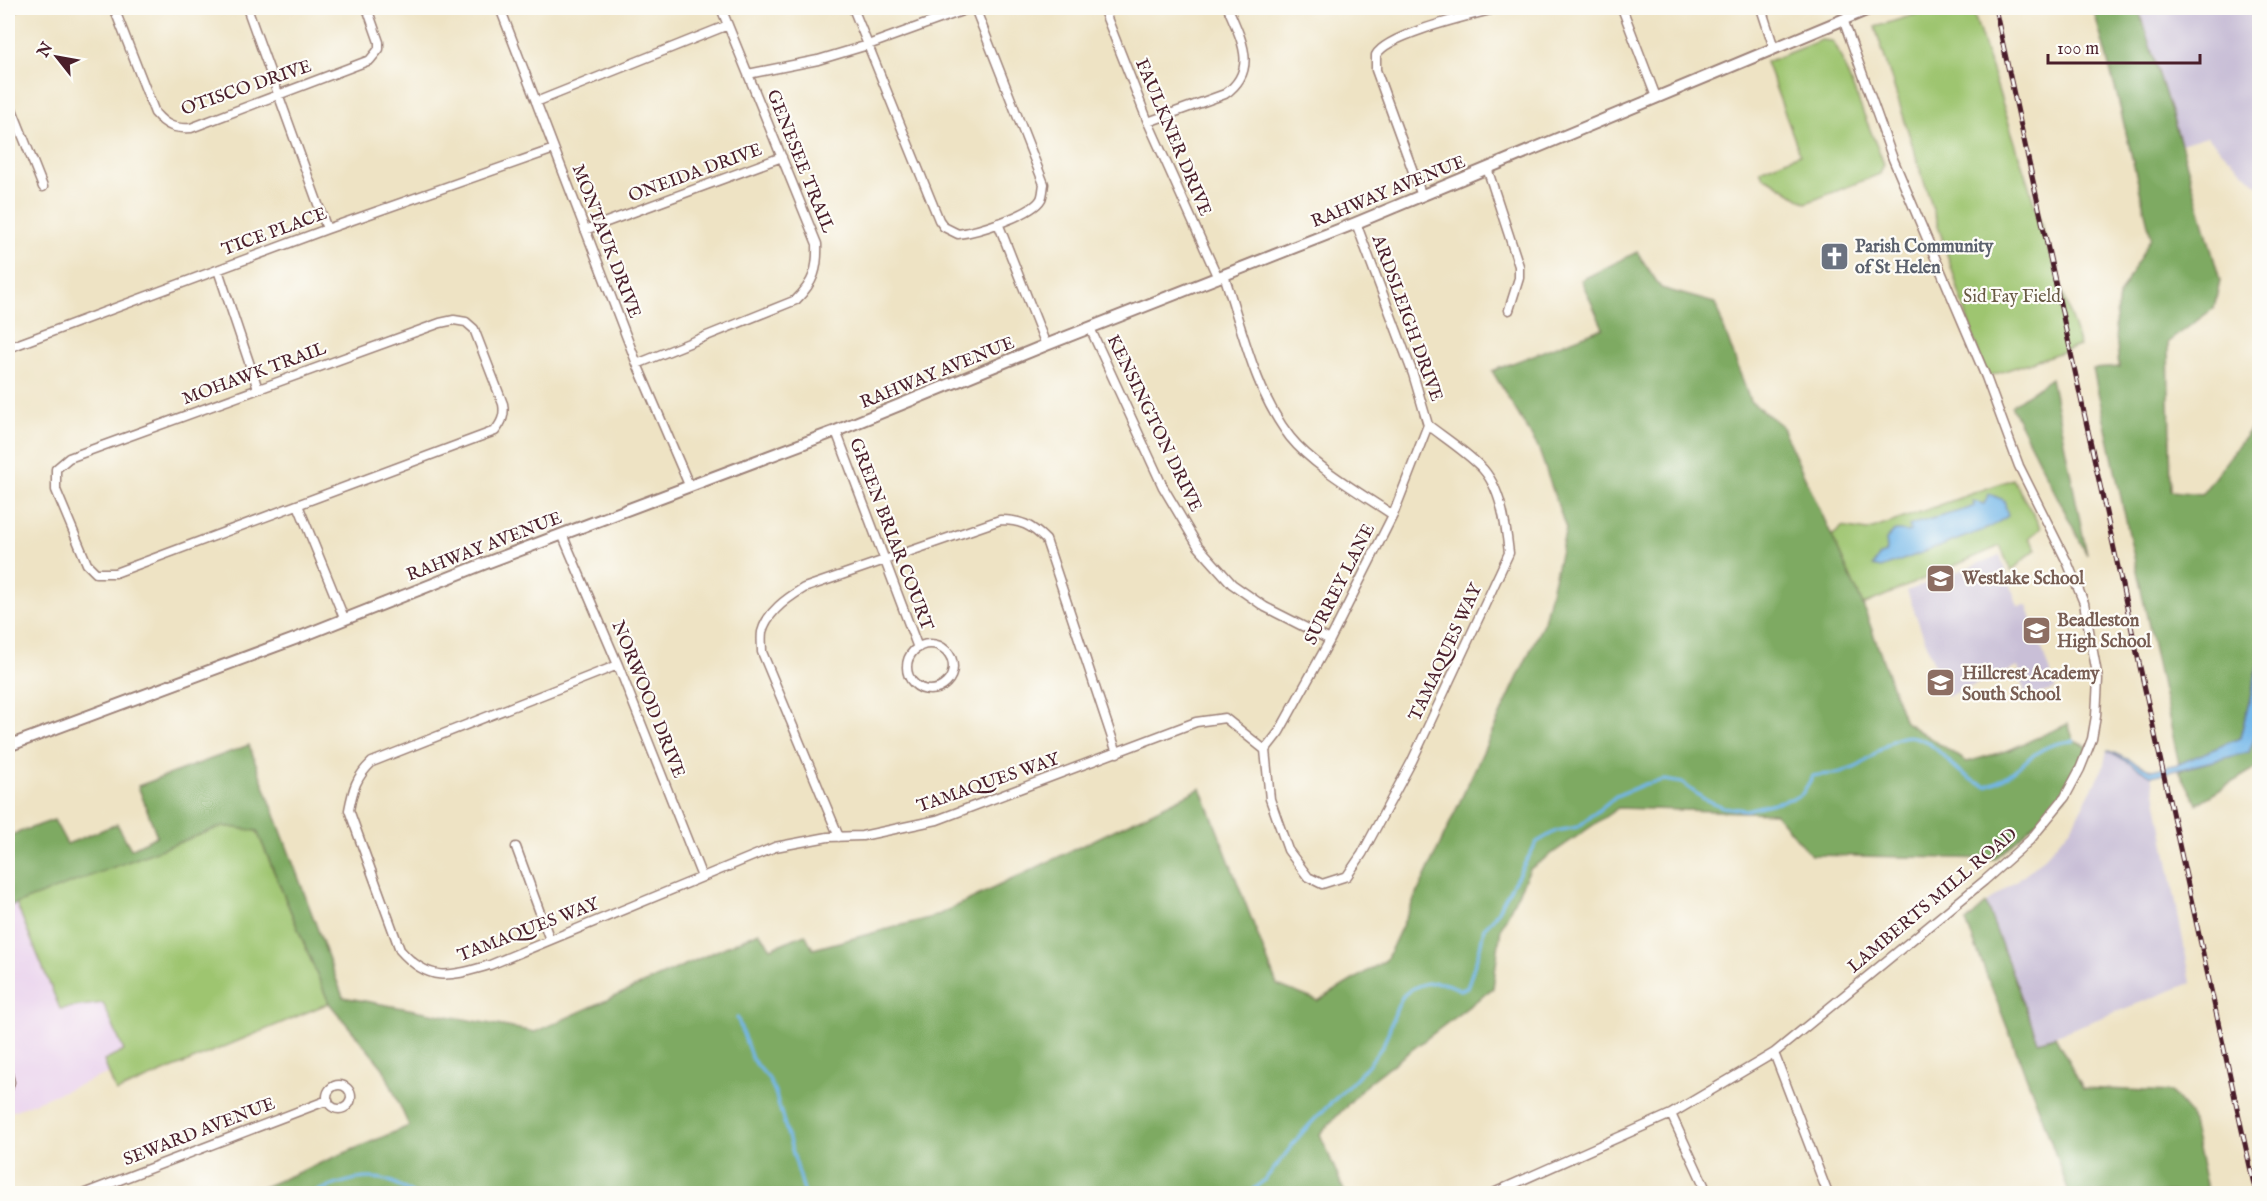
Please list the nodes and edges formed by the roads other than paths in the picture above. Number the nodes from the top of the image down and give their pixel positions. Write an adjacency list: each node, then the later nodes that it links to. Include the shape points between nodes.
1 (13, 8): 16 (street)
2 (114, 8): 22 (street, OTISCO DRIVE, via 154,113 162,122 176,129 191,128)
3 (247, 8): 22 (street)
4 (367, 8): 22 (street, OTISCO DRIVE, via 379,42 375,56)
5 (500, 8): 25 (street, MONTAUK DRIVE)
6 (721, 8): 18 (street, GENESEE TRAIL)
7 (853, 8): 19 (street)
8 (970, 8): 19 (street)
9 (975, 8): 32 (street, via 1044,184 1041,198 1032,208)
10 (1103, 8): 26 (street, FAULKNER DRIVE)
11 (1228, 8): 26 (street, via 1245,54 1244,74 1235,87)
12 (1498, 8): 31 (street, via 1414,32 1386,44 1376,55 1376,70)
13 (1622, 8): 23 (street)
14 (1761, 8): 20 (street)
15 (1871, 8): 17 (street, RAHWAY AVENUE)
16 (8, 10)
17 (1843, 19): 20 (street, RAHWAY AVENUE); 62 (street, LAMBERTS MILL ROAD, via 1893,159 1986,377 2016,458 2084,603 2097,669 2096,716 2092,739 2073,784 2030,840)
18 (728, 25): 21 (street, GENESEE TRAIL); 25 (street)
19 (868, 45): 21 (street); 32 (street, via 944,227 958,234)
20 (1774, 48): 23 (street, RAHWAY AVENUE)
21 (748, 74): 28 (street, GENESEE TRAIL)
22 (279, 94): 34 (street)
23 (1656, 98): 29 (street, RAHWAY AVENUE)
24 (8, 99): 30 (street)
25 (536, 102): 27 (street, MONTAUK DRIVE)
26 (1148, 122): 37 (street, FAULKNER DRIVE)
27 (554, 149): 34 (street, TICE PLACE); 35 (street, MONTAUK DRIVE)
28 (782, 157): 35 (street, ONEIDA DRIVE); 42 (street, GENESEE TRAIL, via 817,244 815,273 808,288 796,300)
29 (1487, 168): 31 (street, RAHWAY AVENUE); 38 (street, via 1519,266)
30 (43, 187)
31 (1422, 196): 33 (street, RAHWAY AVENUE)
32 (998, 223): 40 (street)
33 (1356, 223): 37 (street, RAHWAY AVENUE); 44 (street, ARDSLEIGH DRIVE)
34 (327, 229): 36 (street, TICE PLACE)
35 (585, 230): 42 (street, MONTAUK DRIVE)
36 (218, 270): 41 (street, TICE PLACE); 43 (street)
37 (1221, 276): 39 (street, RAHWAY AVENUE); 48 (street, FAULKNER DRIVE, via 1266,399 1291,438 1328,471)
38 (1509, 310)
39 (1090, 328): 40 (street, RAHWAY AVENUE); 52 (street, KENSINGTON DRIVE, via 1163,487 1198,546 1232,584 1265,607)
40 (1046, 345): 45 (street, RAHWAY AVENUE)
41 (8, 348)
42 (637, 364): 46 (street, MONTAUK DRIVE)
43 (258, 388): 47 (street, MOHAWK TRAIL, via 69,458 56,469 56,490 87,564 96,573 115,573); 47 (street, MOHAWK TRAIL, via 454,320 466,322 474,329 503,404 505,414 495,431)
44 (1428, 425): 48 (street, SURREY LANE); 56 (street, TAMAQUES WAY, via 1480,466 1491,480 1509,554 1412,761 1347,876 1322,884 1308,877 1288,850 1270,799)
45 (836, 431): 46 (street, RAHWAY AVENUE); 50 (street, GREEN BRIAR COURT)
46 (689, 485): 49 (street, RAHWAY AVENUE)
47 (298, 505): 51 (street)
48 (1393, 515): 52 (street, SURREY LANE)
49 (562, 534): 51 (street, RAHWAY AVENUE); 54 (street, NORWOOD DRIVE)
50 (886, 559): 53 (street, GREEN BRIAR COURT); 57 (street, via 999,520 1018,520 1032,527 1046,540); 58 (street, via 804,588 783,601 762,633 762,652)
51 (344, 618): 55 (street, RAHWAY AVENUE)
52 (1330, 640): 56 (street, SURREY LANE)
53 (918, 648): 53 (street, via 907,665 910,678 927,690 943,686 953,668 948,654 937,646)
54 (618, 665): 60 (street, NORWOOD DRIVE); 61 (street, TAMAQUES WAY, via 372,762 360,773 352,792 349,810 355,830 400,950 411,963 451,976)
55 (8, 746)
56 (1265, 750): 57 (street, TAMAQUES WAY, via 1225,718 1196,722)
57 (1117, 753): 58 (street, TAMAQUES WAY, via 937,820)
58 (839, 837): 60 (street, TAMAQUES WAY, via 775,847)
59 (516, 847): 61 (street)
60 (702, 877): 61 (street, TAMAQUES WAY)
61 (550, 940)
62 (1774, 1053): 66 (street, LAMBERTS MILL ROAD); 70 (street)
63 (8, 1074): 64 (street)
64 (8, 1089)
65 (327, 1100): 67 (street, SEWARD AVENUE)
66 (1671, 1114): 68 (street, LAMBERTS MILL ROAD); 69 (street)
67 (83, 1194)
68 (1491, 1194)
69 (1708, 1194)
70 (1828, 1194)

